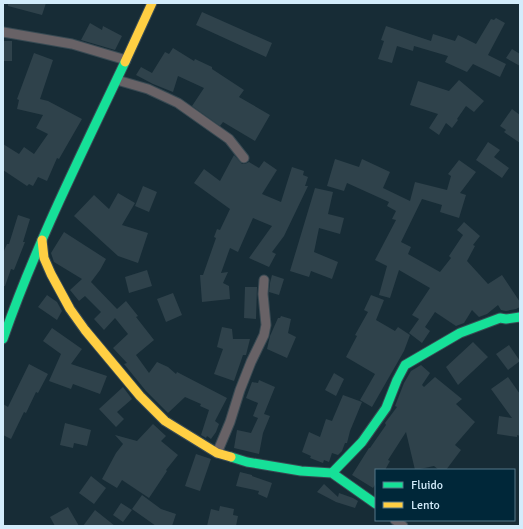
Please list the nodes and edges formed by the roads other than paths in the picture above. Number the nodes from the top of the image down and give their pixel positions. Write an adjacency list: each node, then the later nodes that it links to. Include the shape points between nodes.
1 (152, 3): 3 (street)
2 (3, 32): 3 (street, via 72,44)
3 (126, 60): 4 (street)
4 (116, 80): 5 (street, via 148,89 178,102 229,139); 6 (street)
5 (244, 158)
6 (42, 240): 8 (street); 12 (street, via 44,258 51,274 85,330 140,396 165,421)
7 (264, 280): 12 (street, via 264,335 251,362)
8 (18, 296): 9 (street); 11 (street)
9 (3, 315)
10 (520, 317): 13 (street, via 500,318 460,333 405,365 386,408 362,442)
11 (3, 339)
12 (217, 453): 13 (street, via 247,462 301,472)
13 (332, 473): 14 (street)
14 (375, 503)

